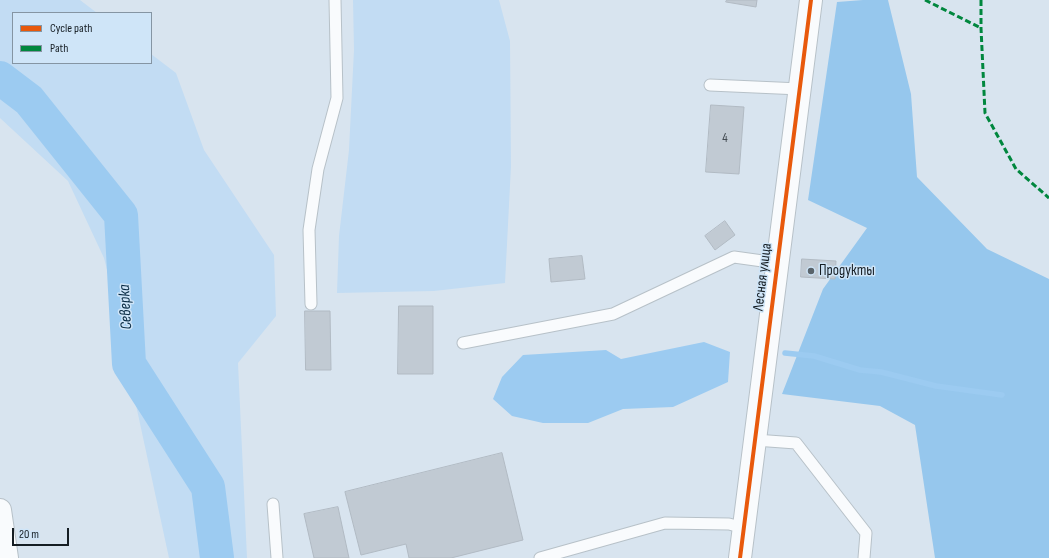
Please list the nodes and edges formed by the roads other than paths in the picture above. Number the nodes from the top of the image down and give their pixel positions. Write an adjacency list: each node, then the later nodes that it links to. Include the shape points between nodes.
1 (335, 0): 6 (lane, via 337,98 318,169 309,230)
2 (811, 0): 4 (street, Лесная улица)
3 (710, 85): 4 (lane)
4 (800, 89): 5 (street, Лесная улица)
5 (777, 263): 7 (lane, via 734,257 613,314); 8 (street, Лесная улица)
6 (311, 304)
7 (463, 343)
8 (755, 440): 11 (street, Лесная улица); 16 (lane, via 796,443 866,534)
9 (273, 504): 13 (lane)
10 (0, 510): 12 (street)
11 (744, 528): 14 (lane, via 729,524 665,523); 15 (street, Лесная улица)
12 (7, 558)
13 (278, 558)
14 (540, 558)
15 (740, 558)
16 (864, 558)

